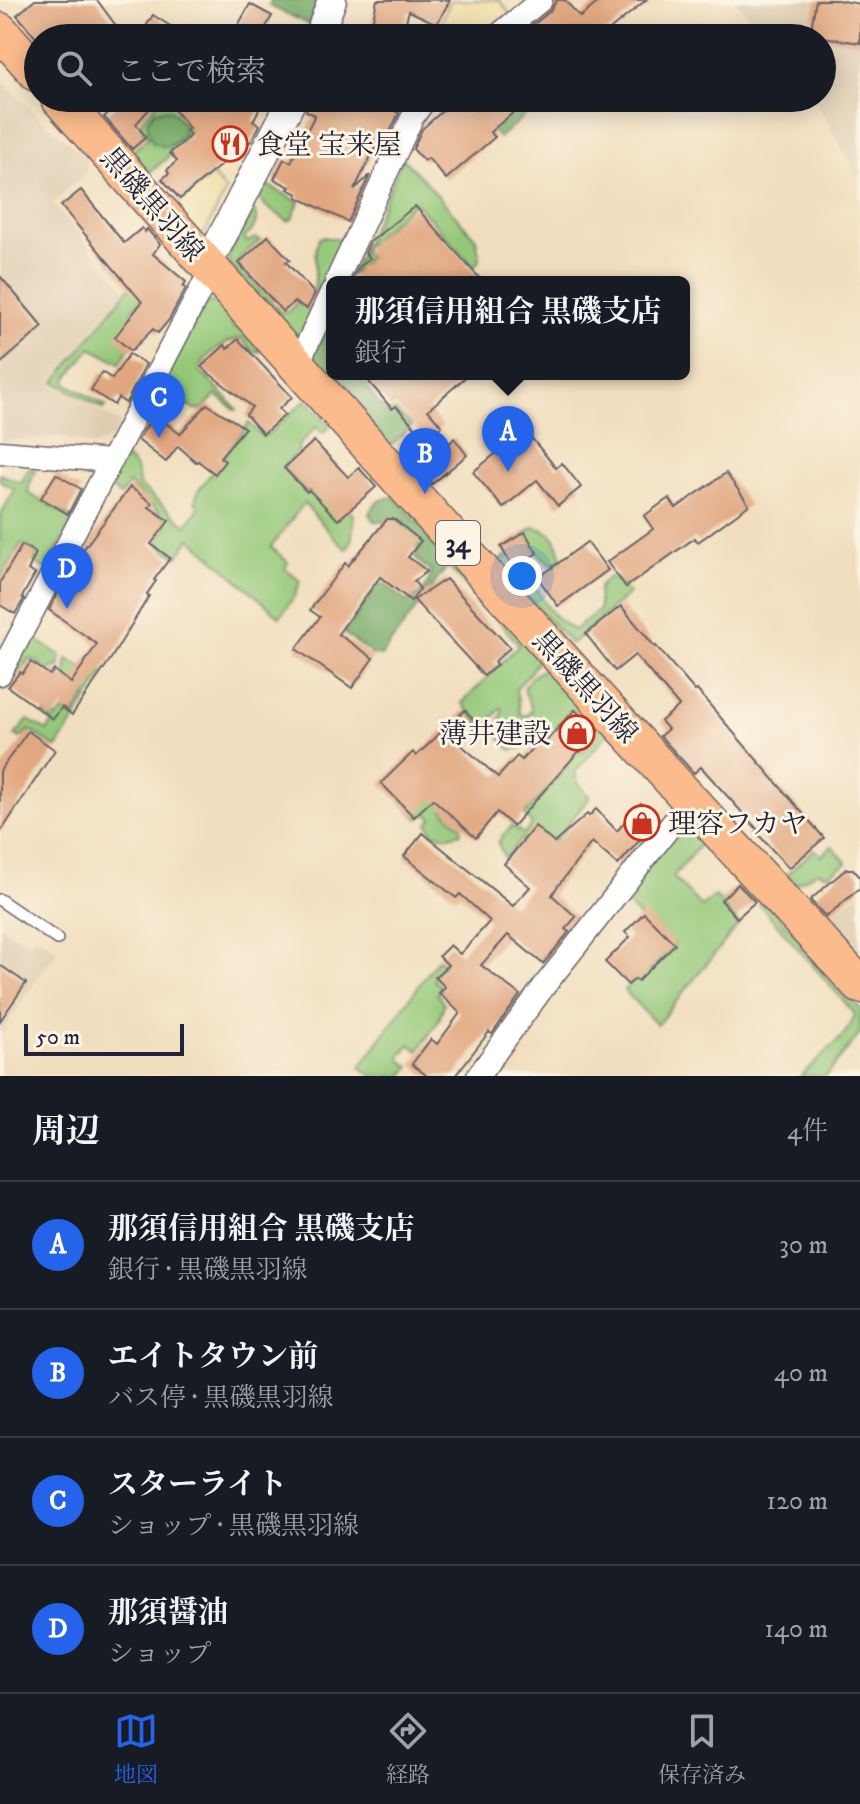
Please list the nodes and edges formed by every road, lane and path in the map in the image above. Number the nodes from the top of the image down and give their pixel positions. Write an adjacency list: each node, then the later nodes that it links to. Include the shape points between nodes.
1 (332, 0): 3 (street)
2 (541, 0): 4 (street)
3 (323, 24)
4 (512, 24)
5 (0, 31): 6 (main road)
6 (24, 58)
7 (71, 112): 10 (main road, 黒磯黒羽線 / 34)
8 (286, 112): 10 (street)
9 (416, 112): 11 (street)
10 (209, 268): 13 (main road, 黒磯黒羽線 / 34); 15 (street)
11 (339, 276)
12 (326, 304): 13 (street)
13 (297, 366): 17 (main road, 黒磯黒羽線 / 34)
14 (0, 452): 15 (street)
15 (111, 461): 16 (street)
16 (0, 674)
17 (690, 801): 20 (main road, 黒磯黒羽線 / 34); 21 (street)
18 (0, 900): 19 (lane)
19 (57, 939)
20 (860, 985)
21 (478, 1076)

